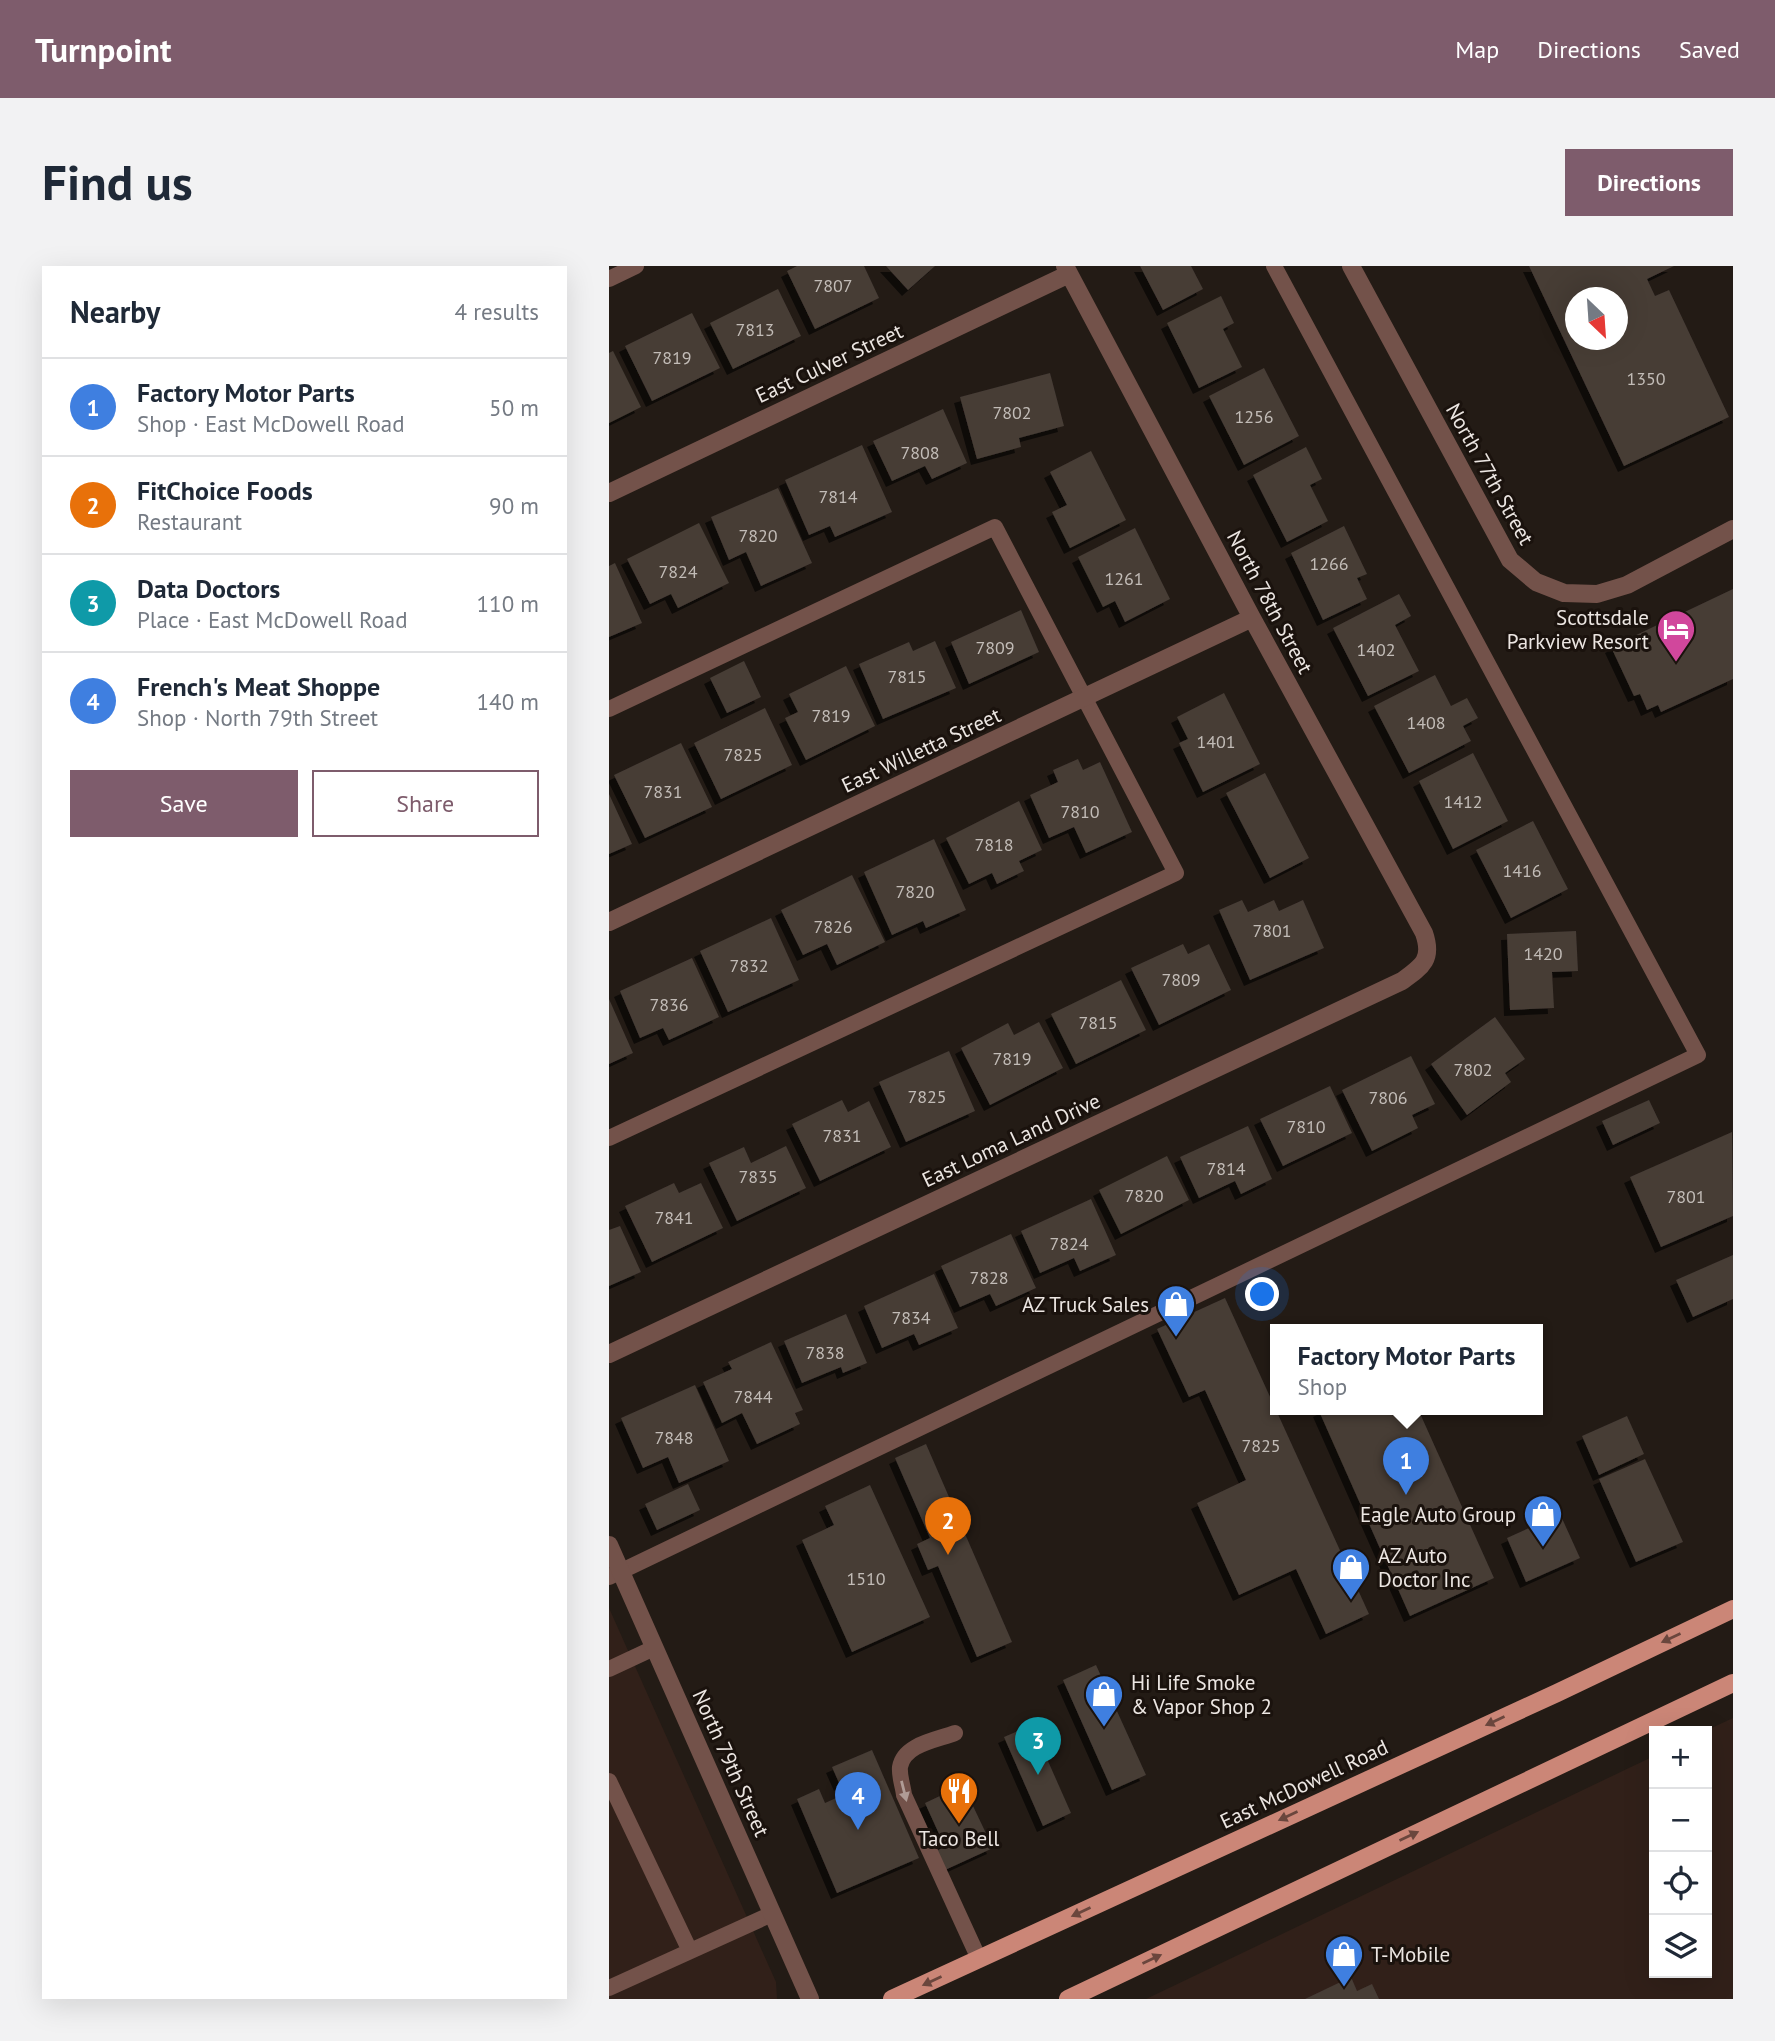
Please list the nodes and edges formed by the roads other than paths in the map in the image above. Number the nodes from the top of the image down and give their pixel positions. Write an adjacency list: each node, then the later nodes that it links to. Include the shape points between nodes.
1 (636, 266): 5 (lane)
2 (1274, 266): 16 (lane, via 1698,1055)
3 (1351, 266): 7 (street, North 77th Street, via 1510,560 1536,582 1564,593 1597,594 1627,585)
4 (1067, 270): 6 (street, East Culver Street); 8 (street, North 78th Street)
5 (609, 279)
6 (609, 493)
7 (1733, 529)
8 (1252, 618): 9 (street, East Willetta Street); 12 (street, North 78th Street, via 1424,933 1429,946)
9 (1084, 698): 10 (lane, via 995,527); 11 (street, East Willetta Street); 13 (lane, via 1176,873)
10 (609, 709)
11 (609, 922)
12 (1427, 960): 14 (street, East Loma Land Drive, via 1402,981)
13 (609, 1138)
14 (609, 1354)
15 (609, 1545): 16 (street, North 79th Street)
16 (615, 1575): 18 (street, North 79th Street)
17 (1733, 1609): 25 (main road, East McDowell Road, one-way to 25)
18 (654, 1648): 19 (lane); 23 (street, North 79th Street)
19 (609, 1669)
20 (1733, 1683): 29 (main road, one-way to 20)
21 (955, 1734): 25 (lane, one-way to 25, via 912,1749 903,1757 900,1769 904,1795)
22 (609, 1781): 24 (lane)
23 (772, 1914): 24 (lane); 27 (street, North 79th Street)
24 (690, 1951): 26 (lane)
25 (979, 1959): 28 (main road, East McDowell Road, one-way to 28)
26 (609, 1988)
27 (810, 1999)
28 (892, 1999)
29 (1068, 1999)

